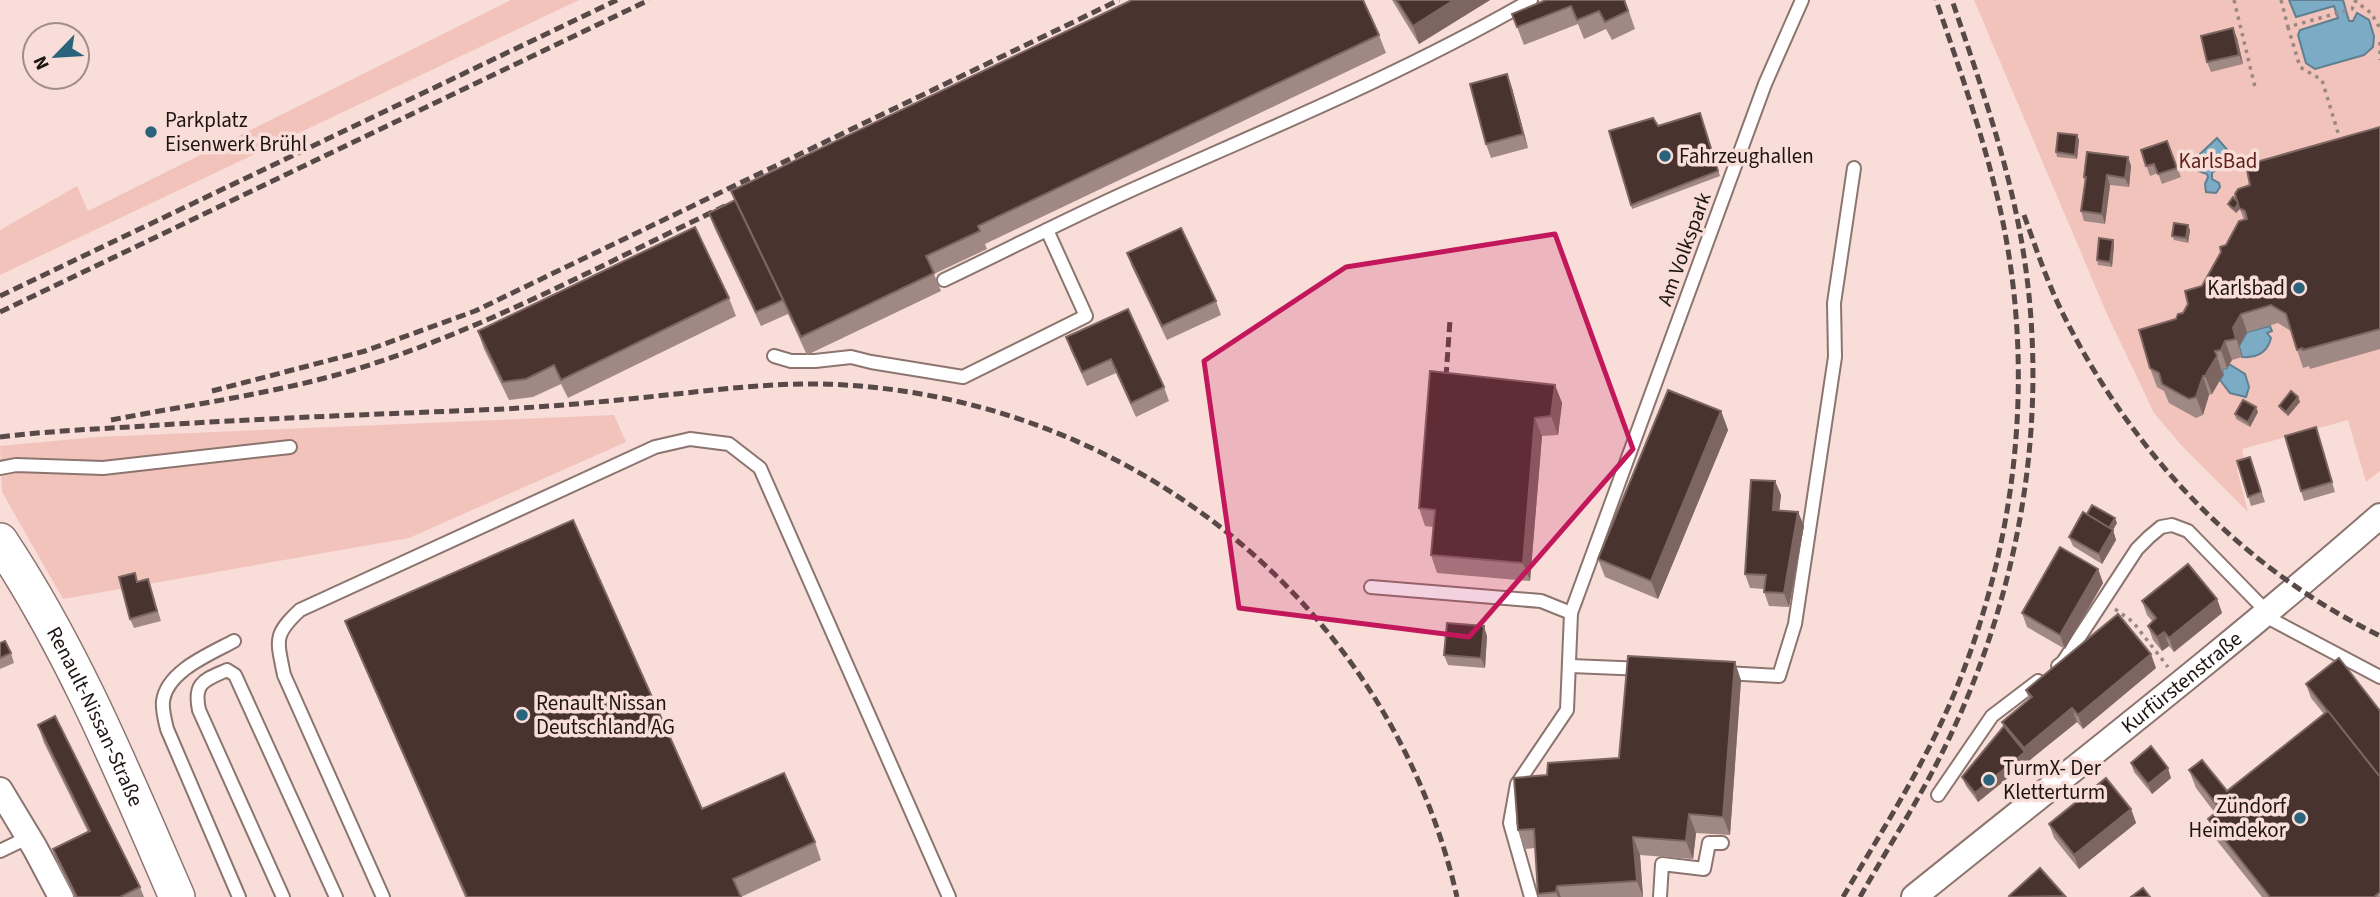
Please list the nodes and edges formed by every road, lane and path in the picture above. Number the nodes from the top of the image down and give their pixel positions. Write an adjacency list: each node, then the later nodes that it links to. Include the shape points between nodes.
1 (1531, 0): 13 (lane, via 1392,74)
2 (1802, 0): 22 (lane, Am Volkspark, via 1702,234)
3 (2234, 0): 10 (path)
4 (2281, 0): 6 (path)
5 (2355, 0): 6 (path, via 2350,10); 7 (path)
6 (2288, 27): 11 (path, via 2300,67 2322,80)
7 (2380, 28)
8 (2380, 42): 9 (path)
9 (2380, 60)
10 (2255, 87)
11 (2339, 136)
12 (1854, 168): 27 (lane, via 1834,303 1835,357 1795,624 1779,676)
13 (1047, 230): 14 (lane); 15 (lane, via 1086,316 963,377 851,357 815,362)
14 (944, 280)
15 (774, 356)
16 (290, 447): 17 (lane, via 103,468)
17 (0, 468)
18 (2380, 516): 23 (street, Kurfürstenstraße)
19 (0, 541): 36 (street, Renault-Nissan-Straße, via 48,618 94,706)
20 (1371, 587): 22 (lane, via 1541,601)
21 (2104, 601): 23 (lane, via 2137,549 2161,527 2172,525 2189,531); 29 (path, via 2133,622); 30 (lane, via 2063,662 1992,716)
22 (1572, 613): 25 (lane, Am Volkspark)
23 (2265, 613): 28 (lane); 29 (street, Kurfürstenstraße)
24 (234, 641): 37 (lane, via 167,686 163,704 167,729)
25 (1571, 666): 26 (lane); 42 (lane, Am Volkspark, via 1567,710 1517,785 1510,823)
26 (1658, 670)
27 (1714, 673)
28 (2380, 677)
29 (2180, 684): 44 (street, Kurfürstenstraße)
30 (1938, 794)
31 (4, 804): 32 (street)
32 (29, 837): 34 (lane); 35 (street)
33 (1722, 843): 43 (lane, via 1709,843 1704,869 1662,864)
34 (0, 851)
35 (61, 897)
36 (177, 897)
37 (239, 897)
38 (283, 897): 39 (lane, via 196,698 201,683 227,670 235,675)
39 (336, 897)
40 (383, 897): 41 (lane, via 284,675 278,644 282,626 300,610 655,447 690,439 729,444 760,468)
41 (949, 897)
42 (1531, 897)
43 (1660, 897)
44 (1914, 897)

